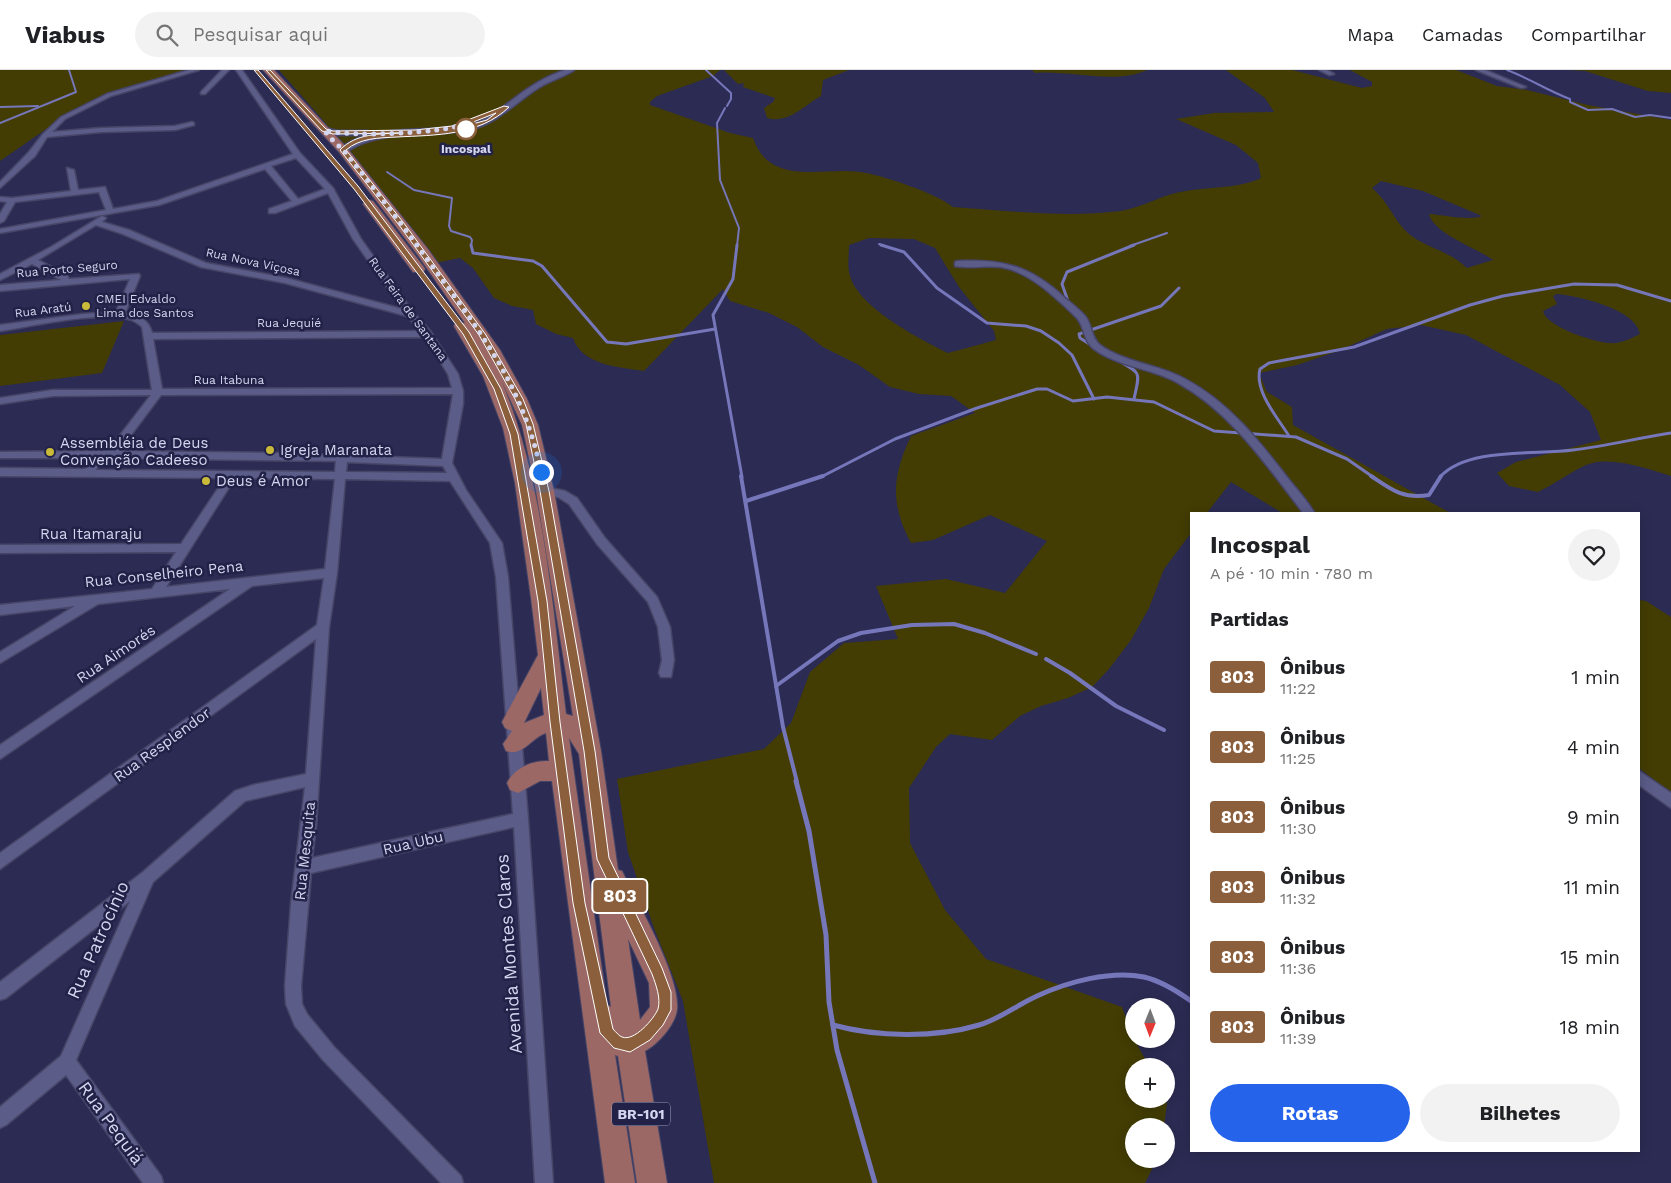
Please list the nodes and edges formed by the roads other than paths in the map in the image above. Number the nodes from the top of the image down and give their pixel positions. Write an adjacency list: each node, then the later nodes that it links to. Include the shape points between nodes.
1 (196, 70): 15 (street, via 109,95 63,118)
2 (226, 70): 11 (street)
3 (238, 70): 19 (street, Rua Feira de Santana)
4 (256, 70): 68 (main road, BR-101, via 356,188 466,333 498,389 514,434 523,475)
5 (268, 70): 14 (main road, BR-101)
6 (571, 70): 12 (street, via 548,79)
7 (1322, 70): 9 (street)
8 (1479, 70): 10 (street)
9 (1331, 74)
10 (1523, 87)
11 (203, 93)
12 (506, 107): 14 (street, via 467,124 446,129 352,133); 18 (street, via 489,121 473,127 435,133 372,136)
13 (192, 124): 15 (street, via 175,128)
14 (324, 130): 18 (main road, BR-101)
15 (44, 135): 17 (street)
16 (150, 136): 17 (street)
17 (40, 142): 22 (street)
18 (343, 150): 58 (main road, BR-101, via 492,350 530,424)
19 (297, 155): 20 (street); 23 (street, Rua Feira de Santana)
20 (267, 166): 27 (street); 29 (street, via 178,197)
21 (70, 170): 24 (street)
22 (0, 186)
23 (330, 190): 27 (street); 40 (street, Rua Feira de Santana, via 356,239)
24 (75, 192): 26 (street); 29 (street, via 102,189)
25 (0, 199): 26 (street)
26 (12, 200): 30 (street)
27 (296, 201): 28 (street)
28 (272, 210)
29 (111, 213): 31 (street); 32 (street)
30 (0, 221)
31 (95, 222): 35 (street); 40 (street, Rua Nova Viçosa, via 204,265 286,281)
32 (19, 228): 33 (street); 34 (street)
33 (0, 231)
34 (0, 237)
35 (33, 260): 37 (street); 38 (street, via 63,276)
36 (958, 264): 59 (street, via 998,263 1033,275 1082,318 1088,339 1096,347 1112,356 1181,380 1219,405 1241,426)
37 (0, 277)
38 (67, 282): 39 (street, Rua Porto Seguro); 41 (street, Rua Porto Seguro, via 136,276)
39 (0, 288)
40 (410, 314): 43 (street, Rua Feira de Santana)
41 (120, 316): 42 (street, Rua Aratú); 44 (street, Rua Aratú, via 140,320)
42 (0, 328)
43 (428, 334): 44 (street, Rua Jequié); 45 (street, Rua Feira de Santana, via 454,374)
44 (149, 336): 46 (street)
45 (458, 391): 46 (street, Rua Itabuna); 51 (street, Rua Feira de Santana)
46 (158, 393): 47 (street, Rua Itabuna, via 53,393); 48 (street)
47 (0, 401)
48 (113, 453): 49 (street); 50 (street); 53 (street, via 94,462); 54 (street, via 118,462)
49 (0, 455)
50 (342, 458): 51 (street); 56 (street, Rua Mesquita)
51 (447, 463): 57 (street)
52 (0, 472): 53 (street)
53 (89, 473): 54 (street)
54 (106, 473): 55 (street)
55 (232, 475): 56 (street); 60 (street)
56 (340, 476): 57 (street); 62 (street, Rua Mesquita)
57 (453, 477): 71 (street, via 496,543 502,577)
58 (545, 491): 70 (street, via 561,494 573,501 601,541 653,600 664,626 668,660); 74 (main road, BR-101)
59 (1308, 512)
60 (183, 548): 61 (street, Rua Itamaraju); 64 (street)
61 (0, 549)
62 (331, 573): 63 (street, Rua Conselheiro Pena); 67 (street, Rua Mesquita)
63 (251, 581): 64 (street, Rua Conselheiro Pena); 75 (street, Rua Aimorés)
64 (156, 592): 65 (street, Rua Conselheiro Pena)
65 (97, 598): 66 (street, Rua Conselheiro Pena); 69 (street)
66 (0, 610)
67 (323, 627): 78 (street, Rua Mesquita); 83 (street, Rua Resplendor)
68 (548, 657): 71 (main road); 72 (main road, BR-101)
69 (0, 658)
70 (666, 673)
71 (513, 722): 73 (street, Avenida Montes Claros)
72 (555, 722): 73 (main road, via 528,730); 74 (main road, via 572,725); 76 (main road, BR-101)
73 (514, 744): 79 (street, Avenida Montes Claros)
74 (590, 751): 82 (main road, BR-101)
75 (0, 753)
76 (562, 774): 79 (main road, via 538,770); 86 (main road, BR-101)
77 (1640, 778): 80 (street)
78 (312, 779): 84 (street, Rua Mesquita); 85 (street, Rua Patrocínio, via 253,790 240,796)
79 (518, 783): 81 (street, Avenida Montes Claros)
80 (1671, 802)
81 (521, 819): 84 (street, Rua Ubu); 93 (street, Avenida Montes Claros)
82 (603, 859): 88 (main road, BR-101); 88 (main road, via 658,972 664,992 664,1010 658,1021)
83 (0, 862)
84 (305, 867): 92 (street, Rua Mesquita, via 292,986 294,1004 301,1020)
85 (148, 878): 87 (street); 89 (street, Rua Patrocínio)
86 (579, 903): 88 (main road, via 607,1033 618,1044); 94 (main road, BR-101)
87 (0, 992)
88 (630, 1045): 95 (main road, BR-101)
89 (67, 1062): 90 (street); 91 (street, Rua Pequiá)
90 (0, 1119)
91 (154, 1183)
92 (454, 1183)
93 (544, 1183)
94 (620, 1183)
95 (652, 1183)

